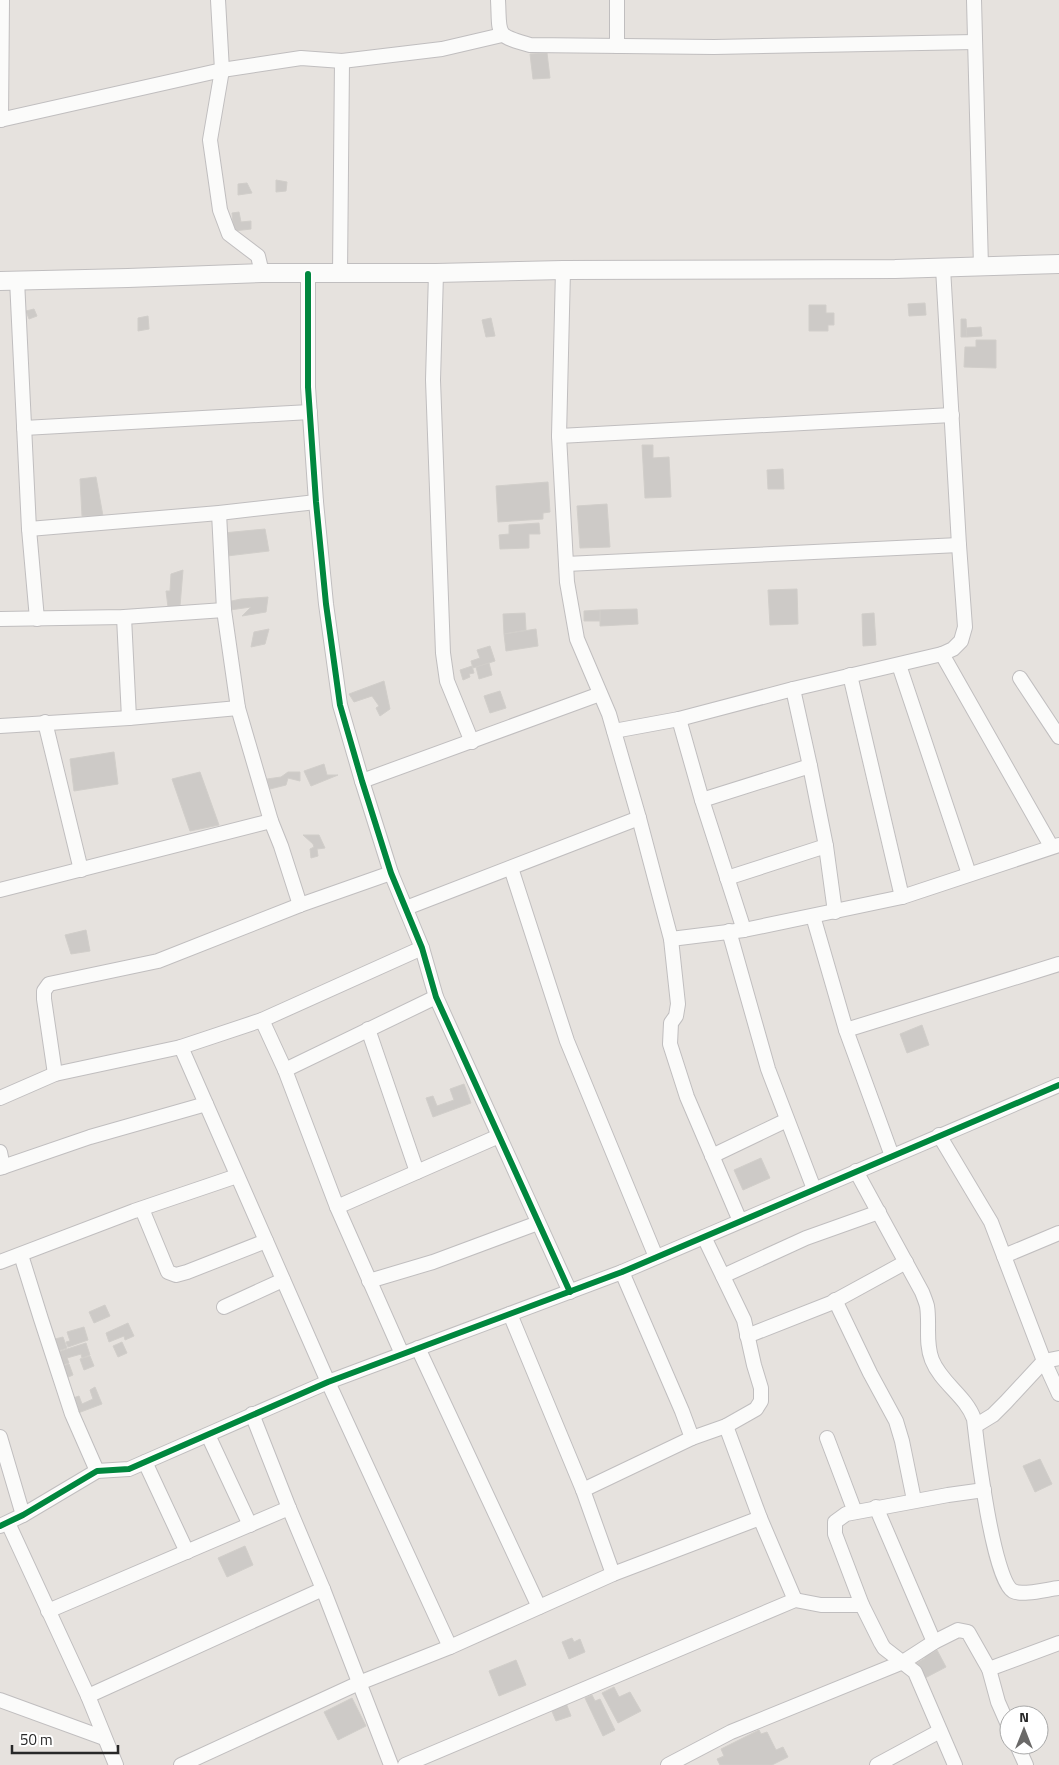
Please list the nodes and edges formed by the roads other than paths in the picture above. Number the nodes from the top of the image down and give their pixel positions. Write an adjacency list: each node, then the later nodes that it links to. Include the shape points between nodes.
1 (2, 0): 11 (street)
2 (218, 0): 10 (street)
3 (498, 0): 6 (street)
4 (617, 0): 8 (street)
5 (974, 0): 7 (street)
6 (502, 35): 8 (street, via 530,45); 9 (street, via 442,49)
7 (975, 42): 8 (street); 13 (street)
8 (617, 46)
9 (342, 61): 10 (street, via 302,58); 18 (street)
10 (222, 70): 11 (street); 16 (street, via 210,140 220,210 229,234 258,256)
11 (0, 120)
12 (1059, 264): 13 (street)
13 (981, 267): 14 (street)
14 (943, 268): 15 (street); 22 (street)
15 (563, 270): 19 (street); 24 (street)
16 (262, 273): 17 (street); 20 (street)
17 (308, 274): 18 (street); 21 (street)
18 (340, 274): 19 (street)
19 (436, 274): 47 (street, via 433,380 443,653 448,681)
20 (9, 281): 23 (street)
21 (310, 412): 23 (street); 25 (street)
22 (952, 415): 24 (street); 28 (street)
23 (24, 428): 27 (street)
24 (559, 436): 29 (street)
25 (316, 502): 26 (street); 49 (street, via 340,705)
26 (219, 513): 27 (street); 30 (street)
27 (29, 529): 33 (street)
28 (959, 545): 29 (street); 34 (street, via 966,627 961,642)
29 (566, 564): 39 (street, via 576,639)
30 (224, 610): 31 (street); 40 (street)
31 (124, 617): 33 (street); 41 (street)
32 (0, 619): 33 (street)
33 (37, 619)
34 (942, 654): 35 (street); 54 (street)
35 (899, 665): 36 (street); 58 (street)
36 (850, 675): 38 (street); 61 (street)
37 (1020, 678): 46 (street)
38 (793, 689): 42 (street); 48 (street)
39 (600, 694): 45 (street); 47 (street)
40 (238, 708): 41 (street); 52 (street)
41 (129, 718): 43 (street)
42 (679, 719): 45 (street); 50 (street)
43 (45, 722): 44 (street); 56 (street)
44 (0, 726)
45 (614, 731): 51 (street)
46 (1059, 737)
47 (472, 742): 49 (street)
48 (810, 766): 50 (street); 53 (street)
49 (362, 781): 57 (street)
50 (702, 800): 59 (street)
51 (640, 818): 55 (street); 68 (street)
52 (271, 821): 56 (street); 62 (street)
53 (826, 846): 59 (street); 64 (street)
54 (1055, 846): 58 (street)
55 (511, 868): 63 (street); 102 (street, via 567,1040)
56 (82, 870): 60 (street)
57 (391, 872): 62 (street); 63 (street)
58 (969, 874): 61 (street)
59 (727, 878): 66 (street)
60 (0, 890)
61 (902, 897): 64 (street)
62 (300, 905): 77 (street, via 158,961 49,984 44,991 44,999)
63 (406, 908): 69 (street)
64 (835, 912): 65 (street)
65 (812, 916): 66 (street); 74 (street)
66 (744, 930): 67 (street)
67 (729, 931): 68 (street); 81 (street, via 768,1069)
68 (671, 939): 85 (street, via 678,1004 671,1023 670,1044 687,1097)
69 (422, 948): 71 (street); 72 (street)
70 (1059, 964): 74 (street)
71 (436, 997): 73 (street); 83 (street)
72 (262, 1020): 75 (street); 76 (street)
73 (368, 1030): 76 (street); 89 (street)
74 (846, 1030): 86 (street)
75 (181, 1047): 77 (street); 80 (street)
76 (285, 1070): 92 (street)
77 (55, 1074): 79 (street)
78 (1059, 1085): 82 (street)
79 (0, 1098)
80 (206, 1104): 87 (street, via 90,1137); 90 (street)
81 (787, 1120): 85 (street); 91 (street)
82 (939, 1135): 86 (street); 101 (street, via 991,1222)
83 (499, 1136): 89 (street); 96 (street)
84 (0, 1152): 87 (street)
85 (712, 1156): 95 (street)
86 (892, 1156): 88 (street)
87 (2, 1167)
88 (856, 1171): 91 (street); 94 (street)
89 (417, 1172): 92 (street)
90 (237, 1176): 93 (street); 99 (street)
91 (814, 1189): 95 (street)
92 (337, 1207): 108 (street)
93 (142, 1208): 99 (street, via 163,1263 168,1272 176,1275); 100 (street)
94 (879, 1212): 104 (street); 106 (street, via 806,1238)
95 (740, 1221): 98 (street)
96 (538, 1223): 108 (street, via 433,1262); 109 (street)
97 (1059, 1234): 101 (street)
98 (704, 1236): 102 (street); 106 (street)
99 (266, 1241): 107 (street)
100 (21, 1255): 103 (street); 128 (street, via 72,1414)
101 (1004, 1256): 117 (street)
102 (656, 1258): 105 (street)
103 (0, 1262)
104 (906, 1262): 110 (street); 122 (street, via 927,1306 932,1361 970,1409)
105 (622, 1272): 109 (street); 125 (street)
106 (723, 1276): 113 (street, via 744,1320)
107 (283, 1280): 111 (street); 118 (street)
108 (370, 1281): 115 (street)
109 (570, 1292): 112 (street)
110 (835, 1300): 113 (street); 131 (street, via 896,1422)
111 (224, 1308)
112 (510, 1314): 114 (street); 129 (street)
113 (747, 1336): 121 (street, via 761,1388 761,1401 756,1409)
114 (418, 1348): 115 (street); 145 (street)
115 (402, 1354): 118 (street)
116 (1059, 1358): 117 (street)
117 (1044, 1361): 119 (street); 122 (street, via 993,1415)
118 (328, 1382): 120 (street); 149 (street)
119 (1059, 1394)
120 (252, 1414): 123 (street); 132 (street)
121 (726, 1426): 125 (street); 136 (street)
122 (975, 1426): 130 (street)
123 (208, 1435): 127 (street); 138 (street)
124 (0, 1437): 135 (street)
125 (692, 1438): 129 (street)
126 (827, 1438): 134 (street)
127 (145, 1462): 128 (street, via 129,1469); 139 (street)
128 (97, 1471): 135 (street)
129 (582, 1490): 140 (street)
130 (984, 1490): 131 (street); 141 (street, via 991,1533 1007,1586 1019,1593)
131 (914, 1500): 133 (street)
132 (289, 1508): 138 (street); 142 (street)
133 (876, 1508): 134 (street); 147 (street)
134 (855, 1512): 144 (street, via 835,1522 834,1528)
135 (23, 1514): 137 (street)
136 (760, 1518): 140 (street); 143 (street)
137 (4, 1525): 146 (street)
138 (250, 1525): 139 (street)
139 (187, 1552): 146 (street)
140 (613, 1574): 145 (street)
141 (1059, 1588)
142 (324, 1589): 152 (street); 153 (street)
143 (795, 1600): 144 (street, via 821,1605); 161 (street)
144 (862, 1605): 150 (street, via 880,1643)
145 (539, 1607): 149 (street)
146 (48, 1611): 153 (street)
147 (934, 1642): 150 (street); 151 (street, via 958,1630 968,1632)
148 (1059, 1643): 151 (street)
149 (450, 1647): 152 (street)
150 (902, 1662): 156 (street, via 914,1672); 162 (street, via 731,1732)
151 (989, 1669): 155 (street)
152 (359, 1683): 159 (street); 160 (street)
153 (88, 1696): 157 (street)
154 (0, 1700): 157 (street)
155 (999, 1705)
156 (940, 1732): 163 (street); 164 (street)
157 (104, 1738): 158 (street)
158 (116, 1765)
159 (182, 1765)
160 (391, 1765)
161 (405, 1765)
162 (668, 1765)
163 (876, 1765)
164 (955, 1765)

